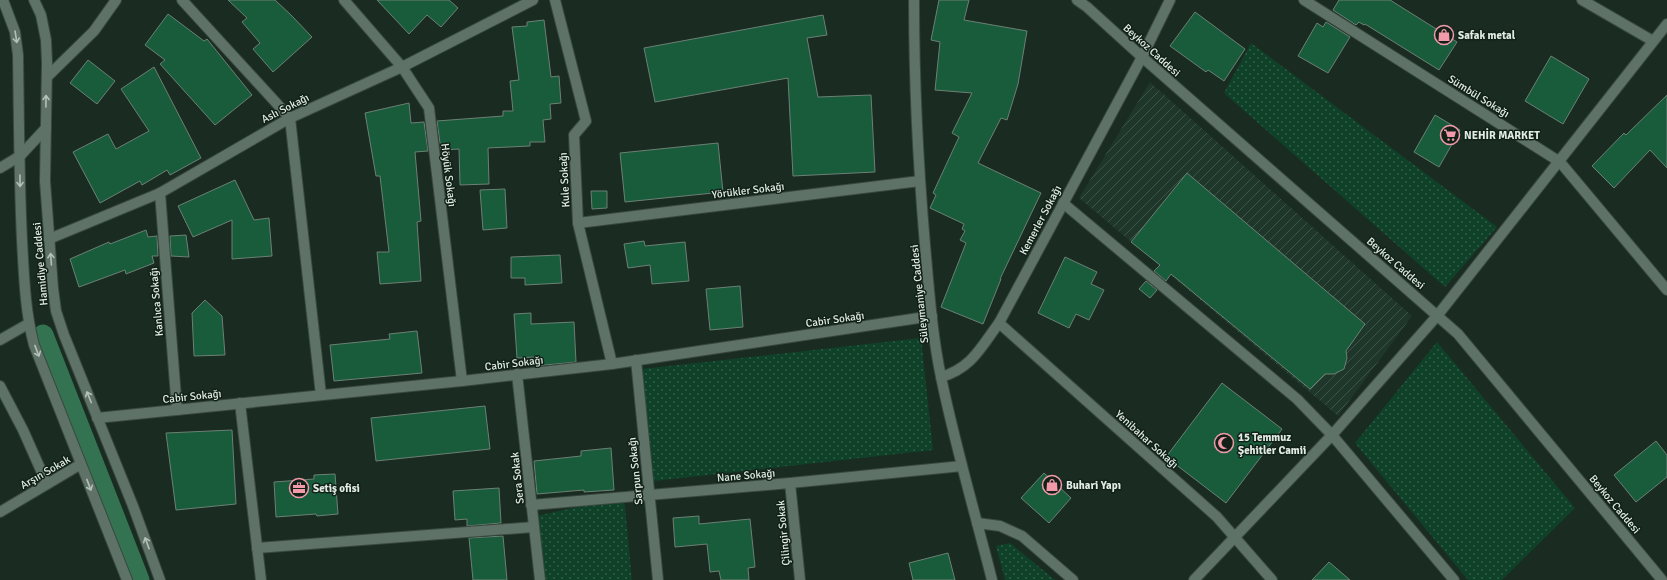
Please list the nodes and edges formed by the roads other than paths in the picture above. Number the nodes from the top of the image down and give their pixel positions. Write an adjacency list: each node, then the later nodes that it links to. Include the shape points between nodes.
1 (4, 0): 20 (street, Hamidiye Caddesi, one-way to 20, via 15,32 18,55)
2 (34, 0): 17 (street, Hamidiye Caddesi, via 41,15 46,40)
3 (116, 0): 17 (street, via 94,31)
4 (182, 0): 18 (street)
5 (344, 0): 16 (street, Höyük Sokağı)
6 (533, 0): 16 (street, Aslı Sokağı)
7 (556, 0): 26 (street, Kule Sokağı, via 586,121 574,135)
8 (914, 0): 23 (street, Süleymaniye Caddesi, via 914,69)
9 (1077, 0): 15 (street, Beykoz Caddesi)
10 (1170, 0): 15 (street, Kemerler Sokağı)
11 (1304, 0): 21 (street, Sümbül Sokağı)
12 (1582, 0): 14 (street)
13 (1667, 24): 14 (street)
14 (1653, 41): 21 (street)
15 (1142, 57): 25 (street, Kemerler Sokağı); 30 (street, Beykoz Caddesi)
16 (402, 67): 18 (street, Aslı Sokağı); 38 (street, Höyük Sokağı, via 429,108)
17 (47, 78): 19 (street, Hamidiye Caddesi, one-way to 17)
18 (290, 118): 24 (street, Aslı Sokağı); 40 (street)
19 (46, 128): 20 (street); 27 (street, Hamidiye Caddesi, via 45,181)
20 (20, 156): 22 (street); 32 (street, Hamidiye Caddesi, one-way to 32)
21 (1560, 162): 28 (street, Sümbül Sokağı); 30 (street)
22 (0, 168)
23 (920, 181): 26 (street, Yörükler Sokağı); 29 (street, Süleymaniye Caddesi)
24 (160, 193): 27 (street, Aslı Sokağı); 42 (street, Kanlıca Sokağı)
25 (1063, 203): 31 (street, Kemerler Sokağı); 44 (street, via 1297,398)
26 (578, 223): 35 (street, Kule Sokağı)
27 (49, 239): 43 (street, Hamidiye Caddesi, one-way to 27, via 56,311)
28 (1667, 290)
29 (932, 316): 34 (street, Cabir Sokağı); 37 (street, Süleymaniye Caddesi)
30 (1437, 316): 44 (street); 67 (street, Beykoz Caddesi, via 1458,334)
31 (999, 323): 37 (street, Kemerler Sokağı, via 971,361 962,369); 54 (street, Yenibahar Sokağı, via 1217,517)
32 (28, 324): 33 (street); 45 (street, Hamidiye Caddesi, one-way to 45)
33 (0, 340)
34 (636, 360): 35 (street, Cabir Sokağı); 49 (street, Sarpun Sokağı)
35 (612, 364): 36 (street, Cabir Sokağı)
36 (517, 374): 38 (street, Cabir Sokağı); 50 (street, Sera Sokak)
37 (941, 377): 46 (street, Süleymaniye Caddesi)
38 (462, 381): 40 (street, Cabir Sokağı)
39 (0, 386): 48 (street)
40 (321, 395): 41 (street, Cabir Sokağı)
41 (240, 403): 42 (street, Cabir Sokağı); 55 (street)
42 (177, 410): 43 (street, Cabir Sokağı)
43 (97, 418): 57 (street, Hamidiye Caddesi, one-way to 43)
44 (1332, 435): 54 (street); 66 (street)
45 (81, 464): 48 (street, Arşın Sokak); 56 (street, Hamidiye Caddesi, one-way to 56)
46 (962, 466): 47 (street, Nane Sokağı); 52 (street, Süleymaniye Caddesi)
47 (790, 483): 49 (street, Nane Sokağı); 61 (street, Çilingir Sokak)
48 (47, 484): 51 (street, Arşın Sokak)
49 (649, 495): 50 (street, Nane Sokağı); 60 (street, Sarpun Sokağı)
50 (531, 505): 53 (street, Sera Sokak)
51 (0, 512)
52 (977, 523): 62 (street, Süleymaniye Caddesi); 63 (street, via 1000,526 1022,536)
53 (534, 527): 55 (street); 59 (street, Sera Sokak)
54 (1235, 537): 64 (street); 65 (street, Yenibahar Sokağı)
55 (257, 548): 58 (street)
56 (127, 580)
57 (160, 580)
58 (261, 580)
59 (540, 580)
60 (658, 580)
61 (800, 580)
62 (992, 580)
63 (1074, 580)
64 (1194, 580)
65 (1272, 580)
66 (1454, 580)
67 (1662, 580)

